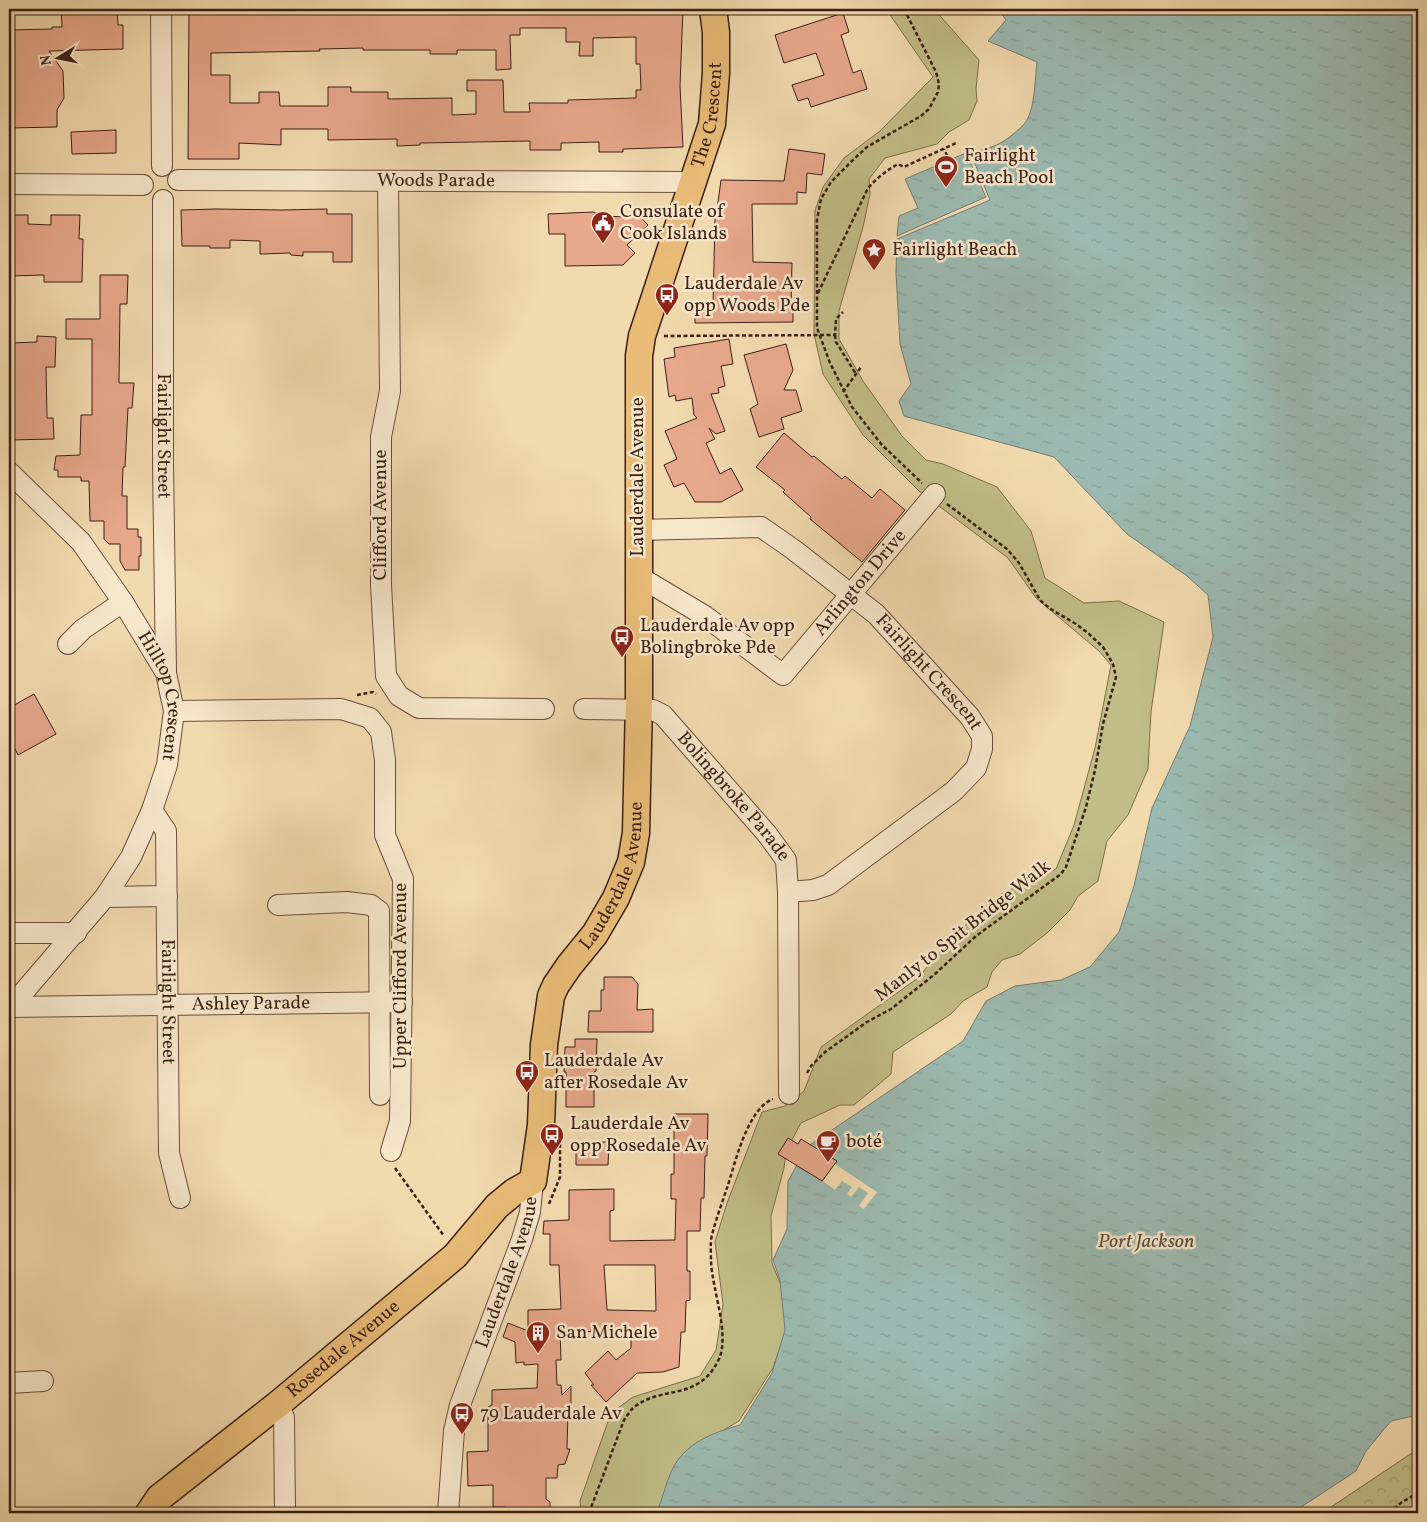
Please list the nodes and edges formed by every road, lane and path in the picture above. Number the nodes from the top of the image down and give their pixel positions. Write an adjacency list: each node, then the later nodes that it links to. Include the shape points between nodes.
1 (161, 9): 7 (street)
2 (713, 9): 10 (main road, The Crescent, via 716,45 714,110)
3 (904, 9): 15 (path, Manly to Spit Bridge Walk, via 936,72 938,92 921,116 867,147 831,182 821,199 817,220)
4 (956, 143): 5 (path)
5 (944, 148): 6 (path, via 950,162); 15 (path, via 904,167 898,164 885,171 868,188)
6 (944, 164)
7 (162, 166): 8 (street, via 173,170); 12 (street, via 146,173)
8 (178, 180): 9 (street, Woods Parade); 13 (street, via 173,196)
9 (388, 182): 10 (street, Woods Parade); 32 (street, Clifford Avenue, via 390,391 381,437 381,585 386,676 398,696 419,708)
10 (694, 182): 14 (main road, The Crescent)
11 (9, 184): 12 (street)
12 (143, 185): 13 (street, via 148,196)
13 (163, 200): 31 (street, Fairlight Street)
14 (682, 218): 20 (main road, Lauderdale Avenue)
15 (817, 294): 19 (path, Manly to Spit Bridge Walk)
16 (843, 312): 18 (path, via 836,319)
17 (667, 329): 20 (path)
18 (835, 335): 19 (path); 22 (path)
19 (819, 336): 20 (path); 23 (path, Manly to Spit Bridge Walk)
20 (656, 338): 26 (main road, Lauderdale Avenue, via 639,356)
21 (861, 367): 22 (path)
22 (856, 374): 23 (path)
23 (843, 392): 25 (path, Manly to Spit Bridge Walk, via 882,445)
24 (9, 472): 29 (street, Hilltop Crescent, via 81,542)
25 (935, 494): 28 (street, Arlington Drive); 47 (path, Manly to Spit Bridge Walk, via 1007,549 1040,600 1088,633 1113,664 1116,677 1086,807 1061,874 976,936 891,1009 825,1052 811,1066 804,1081)
26 (638, 530): 27 (main road, Lauderdale Avenue); 28 (street, Fairlight Crescent, via 761,527)
27 (638, 576): 28 (street, Arlington Drive, via 705,616 784,674); 34 (main road, Lauderdale Avenue)
28 (850, 596): 37 (street, Fairlight Crescent, via 876,614 970,717 982,736 982,749 976,768 954,792 855,866 828,885)
29 (123, 602): 30 (street, via 83,629); 31 (street, Hilltop Crescent)
30 (68, 644)
31 (166, 673): 35 (street, Hilltop Crescent)
32 (544, 709)
33 (584, 709): 34 (street, Bolingbroke Parade)
34 (638, 709): 37 (street, Bolingbroke Parade, via 653,710 663,715 767,834 786,860); 50 (main road, Lauderdale Avenue, via 637,817 631,862 606,918 568,966 551,996)
35 (174, 711): 36 (street, Hilltop Crescent, via 167,765); 44 (street, Upper Clifford Avenue, via 341,709 370,718 381,732 385,760 385,835 403,878)
36 (152, 810): 38 (street, Fairlight Street, via 166,831); 39 (street, Hilltop Crescent, via 131,857)
37 (788, 892): 47 (street, Bolingbroke Parade)
38 (167, 896): 39 (street); 45 (street, Fairlight Street)
39 (105, 897): 42 (street, Hilltop Crescent)
40 (278, 905): 43 (street, via 346,902 372,905 379,911)
41 (9, 933): 42 (street)
42 (76, 933): 46 (street, Hilltop Crescent)
43 (380, 1002): 44 (street, Ashley Parade); 45 (street, Ashley Parade); 48 (street)
44 (402, 1002): 49 (street, Upper Clifford Avenue, via 400,1121)
45 (168, 1006): 46 (street, Ashley Parade); 51 (street, Fairlight Street, via 170,1153)
46 (9, 1008)
47 (789, 1094): 60 (path, Manly to Spit Bridge Walk, via 770,1100 747,1130 712,1236 712,1283 723,1343 719,1358 700,1383 634,1408 624,1420)
48 (380, 1095)
49 (391, 1151): 52 (path, via 395,1169)
50 (534, 1181): 52 (main road, Rosedale Avenue, via 497,1206); 59 (street, Lauderdale Avenue, via 522,1239 460,1405 454,1431)
51 (180, 1198)
52 (457, 1253): 55 (main road, Rosedale Avenue)
53 (42, 1381): 54 (street)
54 (9, 1383)
55 (277, 1404): 57 (main road, Rosedale Avenue, via 160,1498); 58 (street, via 284,1417)
56 (1418, 1493): 61 (path)
57 (149, 1513)
58 (285, 1513)
59 (448, 1513)
60 (589, 1513)
61 (1389, 1513)

